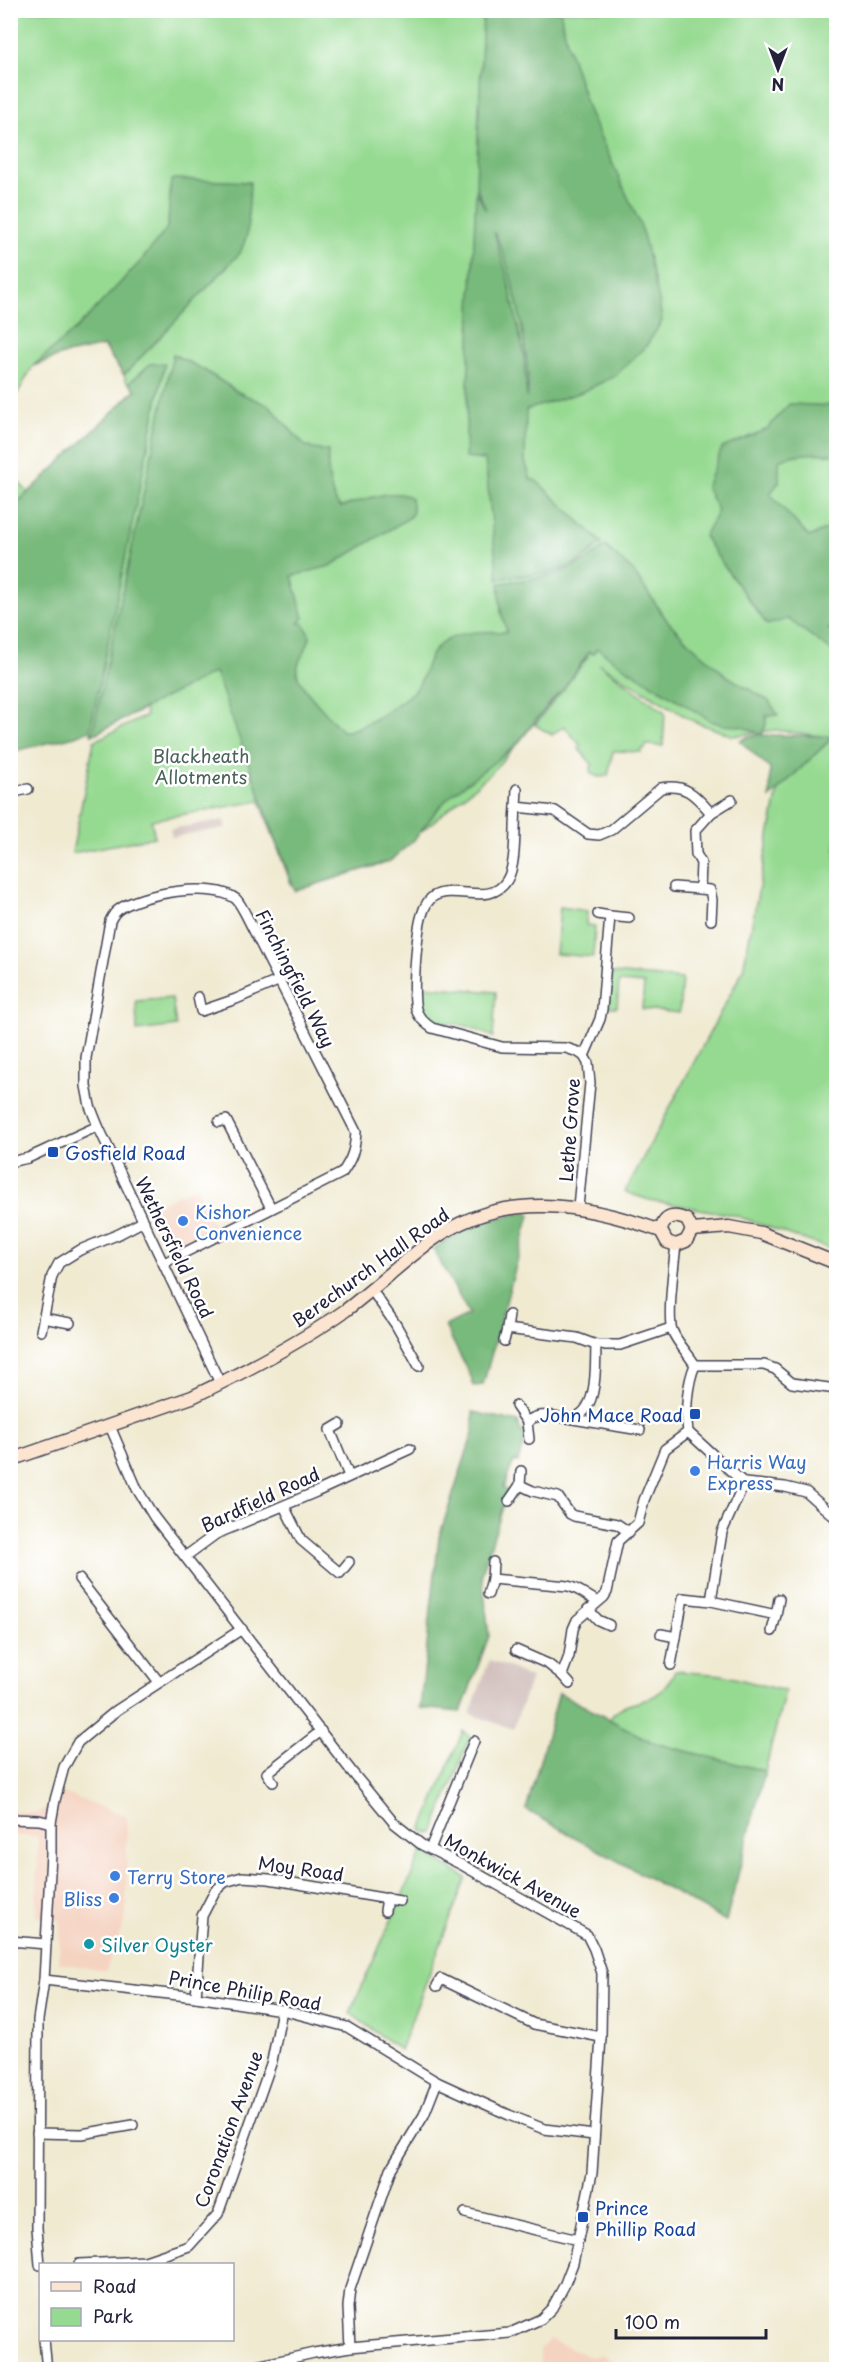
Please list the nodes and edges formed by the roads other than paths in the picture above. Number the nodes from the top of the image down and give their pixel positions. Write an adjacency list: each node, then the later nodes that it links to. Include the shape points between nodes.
1 (28, 789): 3 (street)
2 (517, 789): 5 (street)
3 (10, 793)
4 (732, 800): 6 (street)
5 (516, 807): 6 (street, via 555,811 588,834 599,835 611,830 661,788 672,786 694,793); 17 (street, Lethe Grove, via 507,880 483,895 442,893 425,905 416,958 415,1004 423,1022 432,1028 501,1047 566,1048)
6 (711, 813): 8 (street, via 696,831)
7 (674, 887): 8 (street)
8 (700, 889): 12 (street, via 710,890)
9 (598, 914): 10 (street)
10 (610, 916): 11 (street); 17 (street, Lethe Grove, via 602,1009)
11 (629, 918)
12 (711, 920)
13 (280, 980): 15 (street); 19 (street, Finchingfield Way, via 237,900 222,892 179,891 118,910 110,921 86,1058 86,1086); 21 (street, Finchingfield Way, via 356,1132 351,1162 342,1173)
14 (198, 997): 15 (street)
15 (201, 1011): 16 (street)
16 (202, 1022)
17 (584, 1056): 22 (street, Lethe Grove, via 591,1073)
18 (219, 1122): 21 (street, via 226,1120)
19 (98, 1126): 20 (street, via 28,1158); 23 (street, Wethersfield Road)
20 (10, 1162)
21 (271, 1208): 27 (street, Finchingfield Way)
22 (578, 1208): 25 (street, Berechurch Hall Road); 29 (street, Berechurch Hall Road, via 521,1206 463,1221 432,1240)
23 (144, 1221): 27 (street, Wethersfield Road); 31 (street, via 59,1263 52,1276)
24 (692, 1230): 25 (street, via 687,1220 676,1215 662,1223); 26 (street, via 686,1241); 28 (street, via 729,1227 761,1233)
25 (661, 1231): 26 (street, Berechurch Hall Road, via 667,1242)
26 (676, 1245): 33 (street)
27 (164, 1263): 40 (street, Wethersfield Road)
28 (837, 1263)
29 (371, 1289): 39 (street); 40 (street, Berechurch Hall Road, via 306,1335)
30 (508, 1315): 34 (street)
31 (43, 1318): 32 (street); 35 (street)
32 (70, 1323)
33 (671, 1328): 37 (street, via 620,1345); 38 (street)
34 (507, 1329): 36 (street); 37 (street, via 577,1338)
35 (41, 1331)
36 (504, 1341)
37 (596, 1345): 43 (street, via 588,1406)
38 (696, 1365): 41 (street, via 764,1365 792,1383); 48 (street, via 690,1376)
39 (418, 1366)
40 (220, 1383): 46 (street, Berechurch Hall Road)
41 (837, 1389)
42 (516, 1406): 44 (street)
43 (571, 1418): 44 (street, via 542,1415); 47 (street)
44 (526, 1422): 49 (street)
45 (340, 1424): 53 (street, Bardfield Road, via 330,1430)
46 (110, 1426): 51 (street, Berechurch Hall Road); 60 (street, Monkwick Avenue, via 137,1489)
47 (640, 1430)
48 (688, 1432): 54 (street); 59 (street, via 665,1449 638,1523)
49 (529, 1439)
50 (410, 1449): 53 (street, Bardfield Road)
51 (10, 1460)
52 (521, 1471): 55 (street)
53 (349, 1476): 57 (street, Bardfield Road)
54 (744, 1483): 58 (street, via 806,1492); 68 (street, via 722,1532)
55 (520, 1485): 56 (street); 59 (street, via 558,1497 574,1516 617,1524)
56 (508, 1501)
57 (284, 1506): 60 (street, Bardfield Road, via 216,1534); 61 (street, via 301,1540 340,1573)
58 (836, 1517)
59 (629, 1532): 67 (street, via 618,1541 607,1592)
60 (186, 1556): 72 (street, Monkwick Avenue)
61 (349, 1562)
62 (494, 1562): 63 (street)
63 (492, 1579): 65 (street); 67 (street, via 568,1586)
64 (81, 1586): 79 (street)
65 (488, 1594)
66 (779, 1599): 70 (street)
67 (597, 1601): 69 (street)
68 (711, 1601): 70 (street); 75 (street, via 683,1598)
69 (588, 1610): 71 (street); 78 (street, via 577,1620)
70 (776, 1615): 73 (street)
71 (609, 1625)
72 (242, 1629): 79 (street); 81 (street, Monkwick Avenue)
73 (772, 1632)
74 (661, 1635): 75 (street)
75 (676, 1637): 77 (street)
76 (516, 1650): 78 (street)
77 (671, 1665)
78 (562, 1675): 80 (street)
79 (159, 1682): 85 (street, via 78,1742 64,1767)
80 (570, 1684)
81 (321, 1731): 83 (street, via 270,1777); 86 (street, Monkwick Avenue, via 394,1822)
82 (474, 1741): 86 (street)
83 (260, 1765)
84 (10, 1820): 85 (street)
85 (51, 1823): 91 (street)
86 (430, 1849): 96 (street, Monkwick Avenue, via 587,1935 602,1973)
87 (387, 1898): 88 (street, Moy Road); 89 (street); 94 (street, Moy Road, via 242,1876 225,1882 215,1891 202,1916)
88 (400, 1900)
89 (385, 1911)
90 (10, 1941): 91 (street)
91 (46, 1944): 93 (street)
92 (441, 1978): 96 (street, via 534,2024)
93 (44, 1980): 94 (street, Prince Philip Road); 99 (street, via 38,2020)
94 (196, 1997): 95 (street, Prince Philip Road)
95 (282, 2010): 97 (street, Prince Philip Road, via 347,2027); 104 (street, Coronation Avenue, via 272,2061 218,2214 189,2246 145,2261)
96 (601, 2037): 100 (street, Monkwick Avenue)
97 (437, 2082): 100 (street, Prince Philip Road, via 544,2129); 106 (street, via 424,2115 391,2169 350,2289)
98 (133, 2126): 99 (street, via 82,2134)
99 (37, 2133): 103 (street)
100 (594, 2135): 102 (street, Monkwick Avenue, via 592,2173)
101 (465, 2213): 102 (street)
102 (578, 2240): 106 (street, Monkwick Avenue, via 564,2286 552,2308 527,2327 487,2336)
103 (40, 2263)
104 (112, 2263)
105 (44, 2341): 108 (street)
106 (350, 2347): 107 (street, Monkwick Avenue)
107 (260, 2367): 109 (street, Monkwick Avenue)
108 (47, 2370)
109 (239, 2370)

